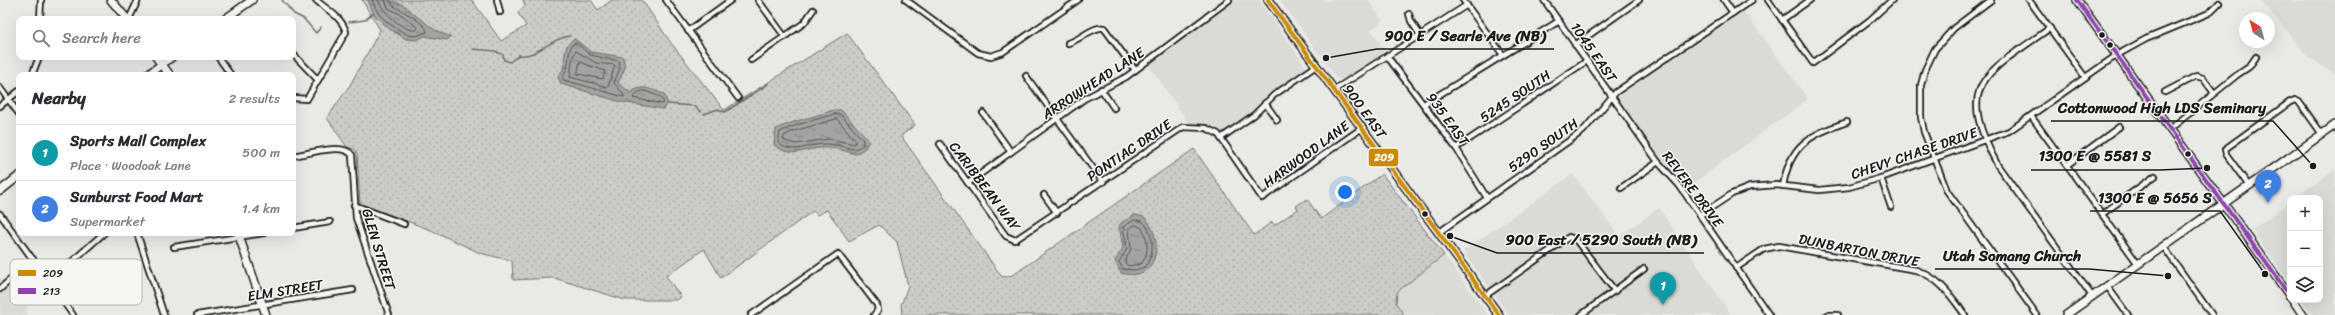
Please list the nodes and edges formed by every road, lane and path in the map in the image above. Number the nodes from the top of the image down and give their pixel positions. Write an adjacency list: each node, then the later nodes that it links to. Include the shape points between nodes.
1 (41, 0): 31 (street)
2 (110, 0): 32 (main road)
3 (138, 0): 33 (street)
4 (252, 0): 34 (main road)
5 (316, 0): 63 (street, via 333,13 346,32)
6 (497, 0): 28 (street)
7 (666, 0): 38 (street)
8 (731, 0): 38 (street)
9 (758, 0): 40 (street)
10 (906, 0): 11 (street, via 978,53 991,56 1006,50)
11 (1078, 0)
12 (1229, 0): 56 (street, ARROWHEAD LANE)
13 (1268, 0): 55 (main road, 900 EAST)
14 (1463, 0): 26 (street)
15 (1544, 0): 35 (street, 1045 EAST)
16 (1639, 0): 42 (street)
17 (1724, 0): 29 (street)
18 (1752, 0): 29 (street, 5290 SOUTH)
19 (1768, 0): 36 (street)
20 (1810, 0): 36 (street)
21 (1991, 0): 95 (street, via 1948,32 1935,49 1925,70 1921,85 1920,109 1924,132)
22 (2029, 0): 37 (street)
23 (2077, 0): 44 (main road)
24 (1889, 1): 36 (street, via 1870,20 1813,62)
25 (2219, 3): 44 (street, CHEVY CHASE DRIVE, via 2209,13 2146,39)
26 (1467, 5): 39 (street); 43 (street)
27 (813, 10): 40 (street, via 804,23)
28 (500, 12)
29 (1733, 13): 70 (street, 5290 SOUTH)
30 (1409, 14): 39 (street, via 1410,22)
31 (40, 16)
32 (125, 16)
33 (130, 16)
34 (229, 16)
35 (1558, 20): 42 (street, 1045 EAST); 43 (street)
36 (1782, 20)
37 (2050, 28): 62 (street); 90 (street, via 1991,71 1982,81 1976,104)
38 (688, 31): 72 (street)
39 (1420, 35): 45 (street)
40 (785, 37): 52 (street)
41 (1068, 43): 56 (street, via 1078,41 1097,27 1104,28)
42 (1575, 45): 53 (street, 1045 EAST)
43 (1503, 55): 75 (street)
44 (2117, 55): 62 (street, CHEVY CHASE DRIVE); 87 (main road)
45 (1387, 56): 66 (street); 75 (street, 935 EAST)
46 (2256, 56): 68 (street, via 2249,67)
47 (296, 57): 63 (street)
48 (38, 60): 57 (street)
49 (159, 60): 54 (main road)
50 (168, 60): 54 (main road)
51 (220, 60): 60 (street)
52 (751, 60)
53 (1587, 61): 70 (street, 1045 EAST); 92 (street, 5245 SOUTH)
54 (162, 64): 58 (main road); 59 (main road)
55 (1316, 66): 66 (main road, 900 EAST); 74 (street)
56 (1135, 70): 65 (street, ARROWHEAD LANE)
57 (33, 72)
58 (151, 72)
59 (168, 72)
60 (229, 72)
61 (1026, 76): 81 (street)
62 (2085, 78): 80 (street, CHEVY CHASE DRIVE)
63 (318, 80): 71 (street, via 307,99)
64 (0, 88): 73 (street)
65 (1101, 89): 77 (street); 81 (street, ARROWHEAD LANE)
66 (1334, 90): 85 (main road, 900 EAST)
67 (2165, 92): 68 (street, via 2198,76)
68 (2214, 93): 87 (street)
69 (16, 94): 73 (street)
70 (1611, 96): 96 (street, REVERE DRIVE); 108 (street, 5290 SOUTH, via 1584,131)
71 (296, 98)
72 (738, 98)
73 (9, 100): 76 (street); 78 (street)
74 (1265, 103): 82 (street); 89 (street, via 1254,115)
75 (1424, 104): 92 (street, 935 EAST)
76 (0, 106)
77 (1114, 108)
78 (16, 110)
79 (983, 113): 93 (street)
80 (2031, 116): 90 (street, CHEVY CHASE DRIVE, via 2013,130); 97 (street)
81 (1057, 118): 93 (street, ARROWHEAD LANE); 101 (street)
82 (1277, 120)
83 (1847, 122): 103 (street, via 1814,134 1800,145 1787,166)
84 (2335, 125): 88 (main road)
85 (1362, 128): 89 (street, HARWOOD LANE, via 1262,198); 119 (main road, 900 EAST)
86 (2119, 128): 97 (street)
87 (2170, 129): 109 (main road)
88 (2322, 134): 104 (main road); 104 (street, via 2294,100 2225,149)
89 (1221, 138): 101 (street, PONTIAC DRIVE, via 1206,128 1183,127)
90 (1987, 140): 95 (street, CHEVY CHASE DRIVE); 141 (street, via 2002,172)
91 (940, 144): 102 (street, CARIBBEAN WAY)
92 (1456, 148): 108 (street, 935 EAST)
93 (1011, 152): 102 (street, ARROWHEAD LANE)
94 (296, 156): 110 (street, GLEN STREET, via 341,148 348,151 353,158)
95 (1934, 159): 100 (street, CHEVY CHASE DRIVE); 158 (street, via 1949,194)
96 (1658, 162): 105 (street); 115 (street, REVERE DRIVE, via 1679,185)
97 (2067, 166): 114 (street)
98 (2155, 176): 114 (street)
99 (16, 178): 106 (main road)
100 (1881, 178): 103 (street, CHEVY CHASE DRIVE, via 1829,190); 111 (street)
101 (1103, 182): 112 (street, PONTIAC DRIVE)
102 (968, 183): 126 (street, CARIBBEAN WAY, via 1006,236)
103 (1783, 186): 115 (street, CHEVY CHASE DRIVE, via 1763,185 1744,189)
104 (2249, 186): 109 (main road)
105 (1622, 188)
106 (0, 191)
107 (1044, 195): 112 (street)
108 (1487, 198): 119 (street, 5290 SOUTH)
109 (2224, 204): 127 (main road); 139 (main road)
110 (354, 205): 117 (street); 149 (street, GLEN STREET, via 358,226)
111 (1891, 207)
112 (1057, 213): 126 (street, PONTIAC DRIVE)
113 (0, 214): 120 (street)
114 (2102, 214): 131 (street)
115 (1700, 215): 132 (street, REVERE DRIVE)
116 (330, 222): 118 (street)
117 (404, 224)
118 (296, 228)
119 (1438, 233): 140 (main road, 900 EAST)
120 (16, 236)
121 (16, 236): 129 (street)
122 (101, 236): 130 (street)
123 (138, 236): 146 (street)
124 (234, 236): 128 (street)
125 (239, 236): 144 (main road)
126 (1013, 240)
127 (2163, 246): 131 (main road); 161 (street)
128 (174, 247)
129 (33, 259)
130 (75, 259)
131 (2138, 264): 135 (main road)
132 (1736, 268): 154 (street, REVERE DRIVE); 157 (street, DUNBARTON DRIVE, via 1764,249 1779,246 1916,270 1944,286)
133 (1644, 269): 138 (street)
134 (10, 280): 136 (street)
135 (2107, 286): 141 (main road); 160 (street)
136 (0, 289)
137 (353, 290): 144 (street, ELM STREET)
138 (1615, 291): 140 (street, via 1576,240 1570,237 1562,240); 153 (street)
139 (2287, 292)
140 (1485, 296): 152 (main road, 900 EAST)
141 (2092, 296): 159 (main road)
142 (2295, 303): 162 (main road)
143 (66, 305): 145 (street)
144 (262, 305): 147 (street, ELM STREET); 148 (main road)
145 (73, 315)
146 (164, 315)
147 (197, 315)
148 (266, 315)
149 (389, 315)
150 (752, 315): 151 (street, via 838,254 876,304 878,310)
151 (874, 315)
152 (1499, 315)
153 (1581, 315)
154 (1769, 315)
155 (1827, 315): 156 (street)
156 (1838, 315)
157 (1965, 315)
158 (2037, 315)
159 (2066, 315)
160 (2128, 315)
161 (2212, 315)
162 (2303, 315)

